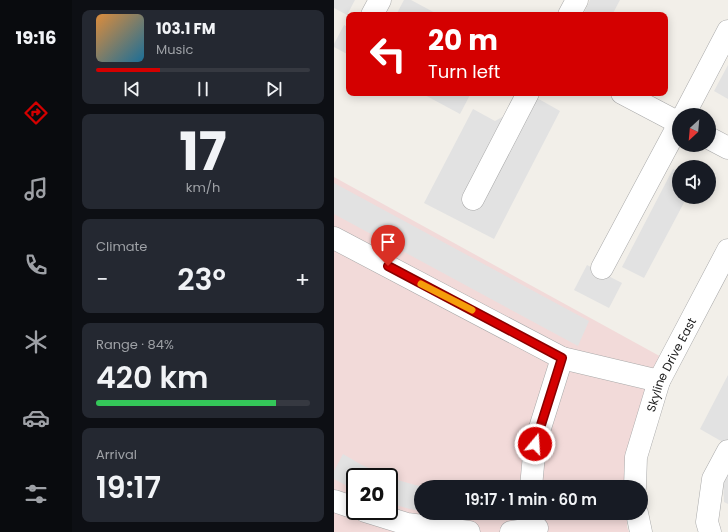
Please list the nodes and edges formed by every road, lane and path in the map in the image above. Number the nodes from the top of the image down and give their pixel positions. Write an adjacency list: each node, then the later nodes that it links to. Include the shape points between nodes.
1 (380, 0): 3 (street)
2 (577, 0): 4 (street)
3 (374, 12)
4 (571, 12)
5 (728, 31): 8 (street)
6 (522, 96): 13 (street)
7 (628, 96): 9 (street)
8 (688, 108)
9 (672, 120)
10 (672, 137): 16 (street)
11 (716, 142): 12 (street)
12 (728, 148)
13 (473, 199)
14 (334, 238): 17 (street)
15 (728, 250): 18 (street, Skyline Drive East)
16 (602, 268)
17 (562, 358): 18 (street); 20 (street, via 535,444)
18 (659, 381): 21 (street, Skyline Drive East, via 636,457)
19 (728, 451): 30 (street, via 713,479 707,522)
20 (532, 480)
21 (634, 480)
22 (334, 501): 23 (street)
23 (346, 505)
24 (394, 520): 27 (street)
25 (639, 520): 29 (street)
26 (536, 524): 28 (street)
27 (469, 532)
28 (511, 532)
29 (642, 532)
30 (710, 532)

